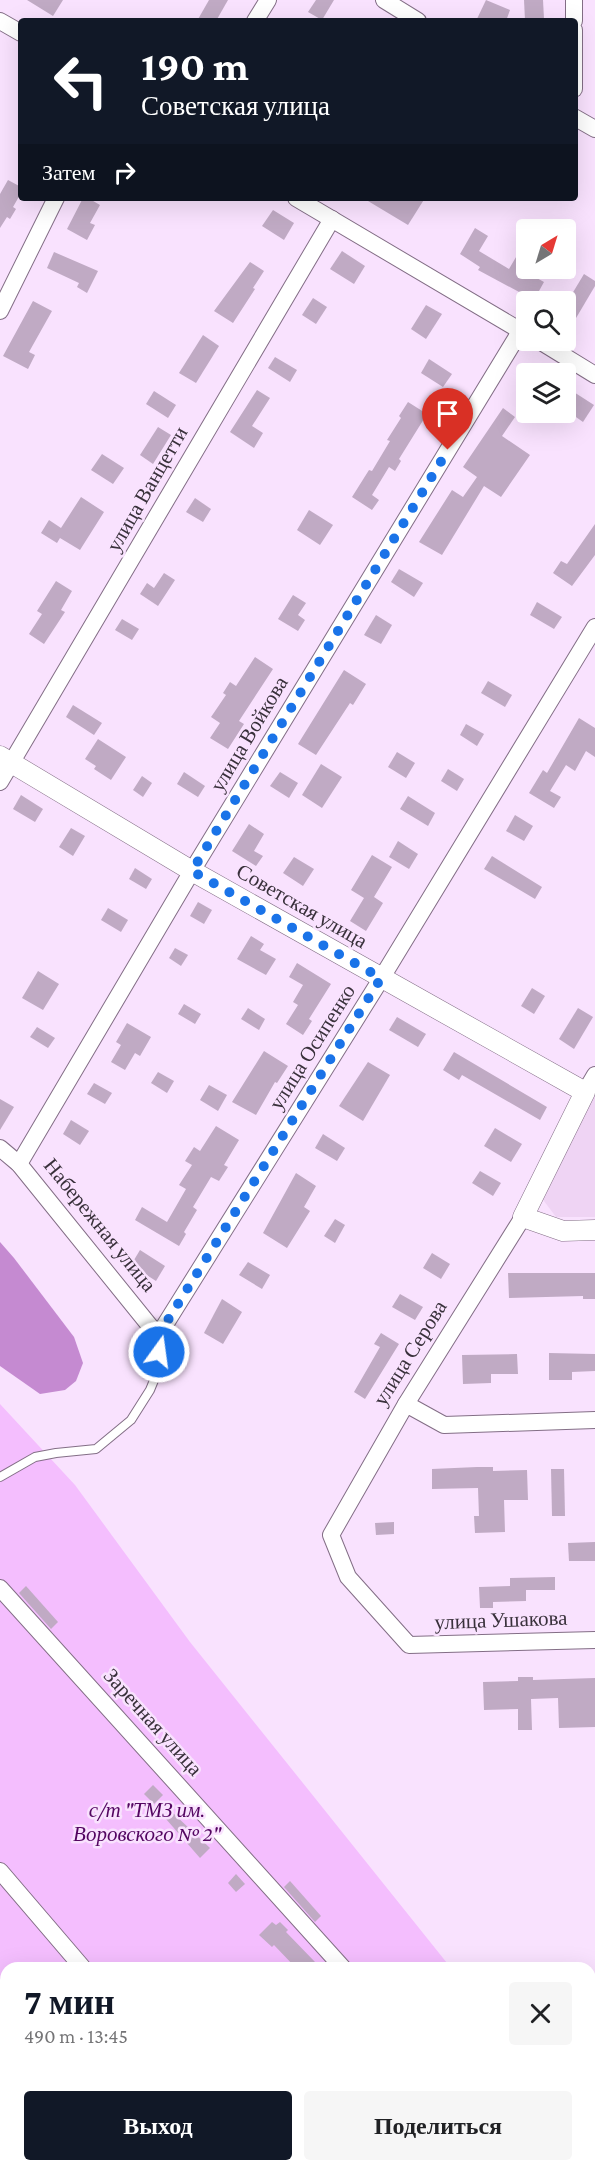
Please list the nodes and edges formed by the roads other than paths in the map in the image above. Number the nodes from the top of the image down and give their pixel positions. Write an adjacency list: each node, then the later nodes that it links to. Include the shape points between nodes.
1 (268, 0): 4 (street)
2 (384, 0): 5 (street)
3 (574, 0): 6 (street)
4 (257, 18)
5 (413, 18)
6 (574, 18)
7 (0, 21): 8 (street)
8 (18, 31)
9 (578, 119): 10 (street)
10 (595, 129)
11 (55, 201): 14 (street)
12 (301, 201): 13 (street)
13 (332, 219): 15 (street); 20 (street, улица Ванцетти)
14 (0, 311)
15 (516, 327)
16 (516, 345): 22 (street, улица Войкова)
17 (556, 351): 18 (street)
18 (595, 375)
19 (595, 627): 23 (street, улица Осипенко)
20 (6, 759): 21 (street, улица Ванцетти); 22 (street, Советская улица)
21 (0, 782)
22 (192, 871): 23 (street, Советская улица); 27 (street, улица Войкова)
23 (381, 978): 25 (street, Советская улица); 30 (street, улица Осипенко)
24 (595, 1075): 25 (street, улица Серова)
25 (585, 1092): 28 (street, улица Серова)
26 (0, 1148): 27 (street, Набережная улица)
27 (19, 1164): 30 (street, Набережная улица)
28 (523, 1217): 29 (street, via 563,1231); 31 (street, улица Серова)
29 (595, 1230)
30 (158, 1336): 33 (lane, via 159,1368 131,1420 96,1449 35,1457)
31 (406, 1404): 32 (street, via 444,1425); 36 (street, улица Серова, via 331,1536 348,1577)
32 (595, 1420)
33 (0, 1477)
34 (0, 1588): 39 (street, Заречная улица)
35 (595, 1640): 36 (street, улица Ушакова)
36 (409, 1645)
37 (0, 1871): 38 (street)
38 (78, 1962)
39 (338, 1962)

